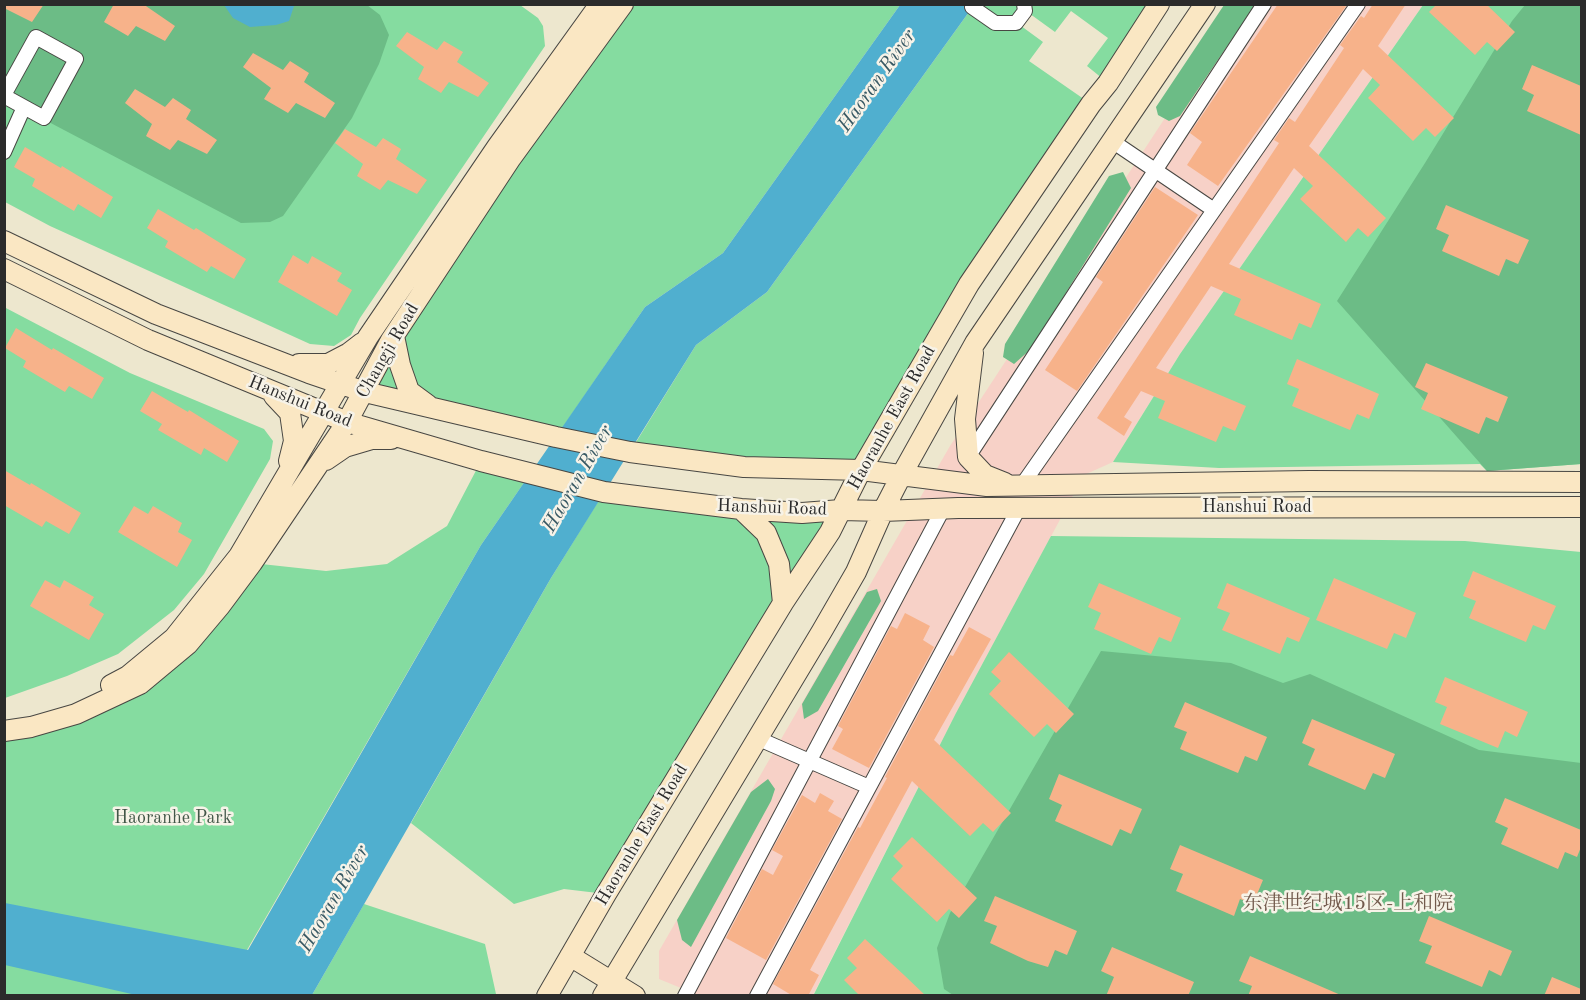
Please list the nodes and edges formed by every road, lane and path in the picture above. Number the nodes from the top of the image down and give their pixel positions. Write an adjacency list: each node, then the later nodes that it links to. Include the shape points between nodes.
1 (600, 4): 18 (main road, Changji Road)
2 (974, 4): 3 (street, via 972,7 995,23 1016,23 1025,10)
3 (1024, 4)
4 (1159, 4): 30 (main road, Haoranhe East Road, via 969,284)
5 (1205, 4): 11 (main road, Haoranhe East Road)
6 (1264, 4): 13 (street)
7 (1358, 4): 14 (street)
8 (618, 6): 17 (main road, Changji Road, via 511,158)
9 (4, 96): 10 (street); 10 (street, via 36,37 76,59 44,118)
10 (24, 107): 12 (street)
11 (1112, 141): 13 (street); 19 (main road, Haoranhe East Road)
12 (4, 152)
13 (1156, 171): 14 (street); 28 (street)
14 (1214, 210): 34 (street)
15 (4, 241): 20 (main road, Hanshui Road, via 156,314)
16 (4, 269): 22 (main road, Hanshui Road, via 148,340)
17 (394, 336): 23 (main road, Changji Road); 24 (main road, via 409,391)
18 (368, 337): 20 (main road, via 328,364); 21 (main road, Changji Road)
19 (975, 343): 28 (main road, via 965,419); 32 (main road, Haoranhe East Road)
20 (285, 364): 21 (main road, Hanshui Road)
21 (342, 384): 23 (main road, Hanshui Road); 25 (main road, Changji Road)
22 (270, 392): 25 (main road, Hanshui Road); 31 (main road, via 290,413 294,441)
23 (365, 392): 24 (main road, Hanshui Road); 26 (main road, Changji Road)
24 (430, 407): 30 (main road, Hanshui Road, via 630,452 728,465)
25 (324, 413): 26 (main road, Hanshui Road); 31 (main road, Changji Road)
26 (346, 422): 27 (main road, Hanshui Road); 29 (main road, Changji Road)
27 (403, 439): 29 (main road, via 372,439 345,447); 36 (main road, Hanshui Road, via 604,492)
28 (968, 457): 34 (main road, via 985,475)
29 (317, 467): 43 (main road, Changji Road, via 220,606 188,644 156,671 140,684 76,714)
30 (861, 470): 32 (main road, Hanshui Road); 39 (main road, Haoranhe East Road)
31 (287, 474): 42 (main road, Changji Road, via 239,556 174,638 128,676 80,701)
32 (902, 474): 34 (main road, Hanshui Road, via 987,486); 40 (main road, Haoranhe East Road)
33 (1581, 482): 34 (main road, Hanshui Road)
34 (1016, 485)
35 (1581, 507): 37 (main road, Hanshui Road)
36 (731, 508): 39 (main road, Hanshui Road, via 802,513); 41 (main road, via 766,533 779,564)
37 (1018, 508): 38 (main road, Hanshui Road); 46 (street)
38 (943, 509): 40 (main road, Hanshui Road); 45 (street)
39 (841, 510): 40 (main road, Hanshui Road); 41 (main road, Haoranhe East Road)
40 (883, 511): 44 (main road, Haoranhe East Road, via 856,572)
41 (783, 603): 47 (main road, Haoranhe East Road)
42 (4, 718)
43 (4, 731)
44 (759, 739): 45 (street); 48 (main road, Haoranhe East Road)
45 (809, 761): 46 (street); 51 (street)
46 (869, 787): 52 (street)
47 (570, 956): 48 (main road); 49 (main road, Haoranhe East Road)
48 (608, 988): 50 (main road)
49 (547, 996)
50 (635, 996)
51 (685, 996)
52 (757, 996)

